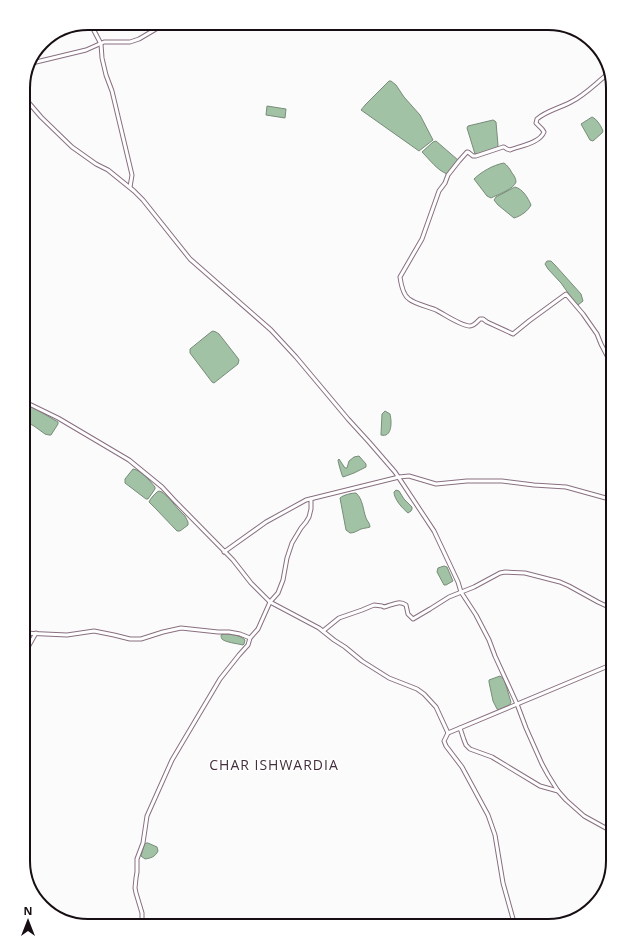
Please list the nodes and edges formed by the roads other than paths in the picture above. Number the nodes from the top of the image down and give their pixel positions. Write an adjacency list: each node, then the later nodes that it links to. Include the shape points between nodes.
1 (94, 30): 3 (street)
2 (154, 30): 3 (street, via 130,42)
3 (101, 44): 4 (street); 7 (street, via 106,75 132,175)
4 (36, 62)
5 (605, 76): 8 (street, via 578,98 536,119 536,123 544,132 536,141 510,150 503,147 476,156 467,152 448,175 439,191 422,239 400,277 400,283 409,299 465,325 472,326 483,319 514,334 566,294 597,334)
6 (30, 105): 7 (street, via 72,147)
7 (130, 188): 10 (street, via 190,259 271,330)
8 (606, 354)
9 (30, 404): 13 (street, via 129,460 162,487)
10 (399, 477): 11 (street, via 409,476 436,484 502,481 566,487); 12 (street); 14 (street, via 434,531)
11 (606, 498)
12 (311, 499): 13 (street, via 266,522); 15 (street, via 309,517 292,543 283,580 278,593)
13 (224, 552): 15 (street)
14 (461, 592): 16 (street, via 502,572 515,572 560,582); 17 (street, via 413,619 403,603 384,607 374,605 339,618); 23 (street, via 474,610)
15 (270, 602): 17 (street); 20 (street, via 258,629)
16 (606, 606)
17 (323, 631): 25 (street, via 389,678 424,694 436,707)
18 (30, 633): 19 (street)
19 (36, 633): 20 (street, via 67,635 94,631 141,639 181,628 229,632); 21 (street)
20 (250, 638): 28 (street, via 248,645 220,679 172,760 147,816 137,859 135,888)
21 (30, 644)
22 (606, 667): 23 (street)
23 (517, 704): 24 (street); 26 (street, via 542,764)
24 (460, 728): 25 (street); 26 (street, via 470,749 492,757 540,786)
25 (448, 733): 29 (street, via 444,741 446,746 462,768 488,815 495,835)
26 (558, 791): 27 (street, via 584,816)
27 (606, 828)
28 (142, 919)
29 (513, 919)

